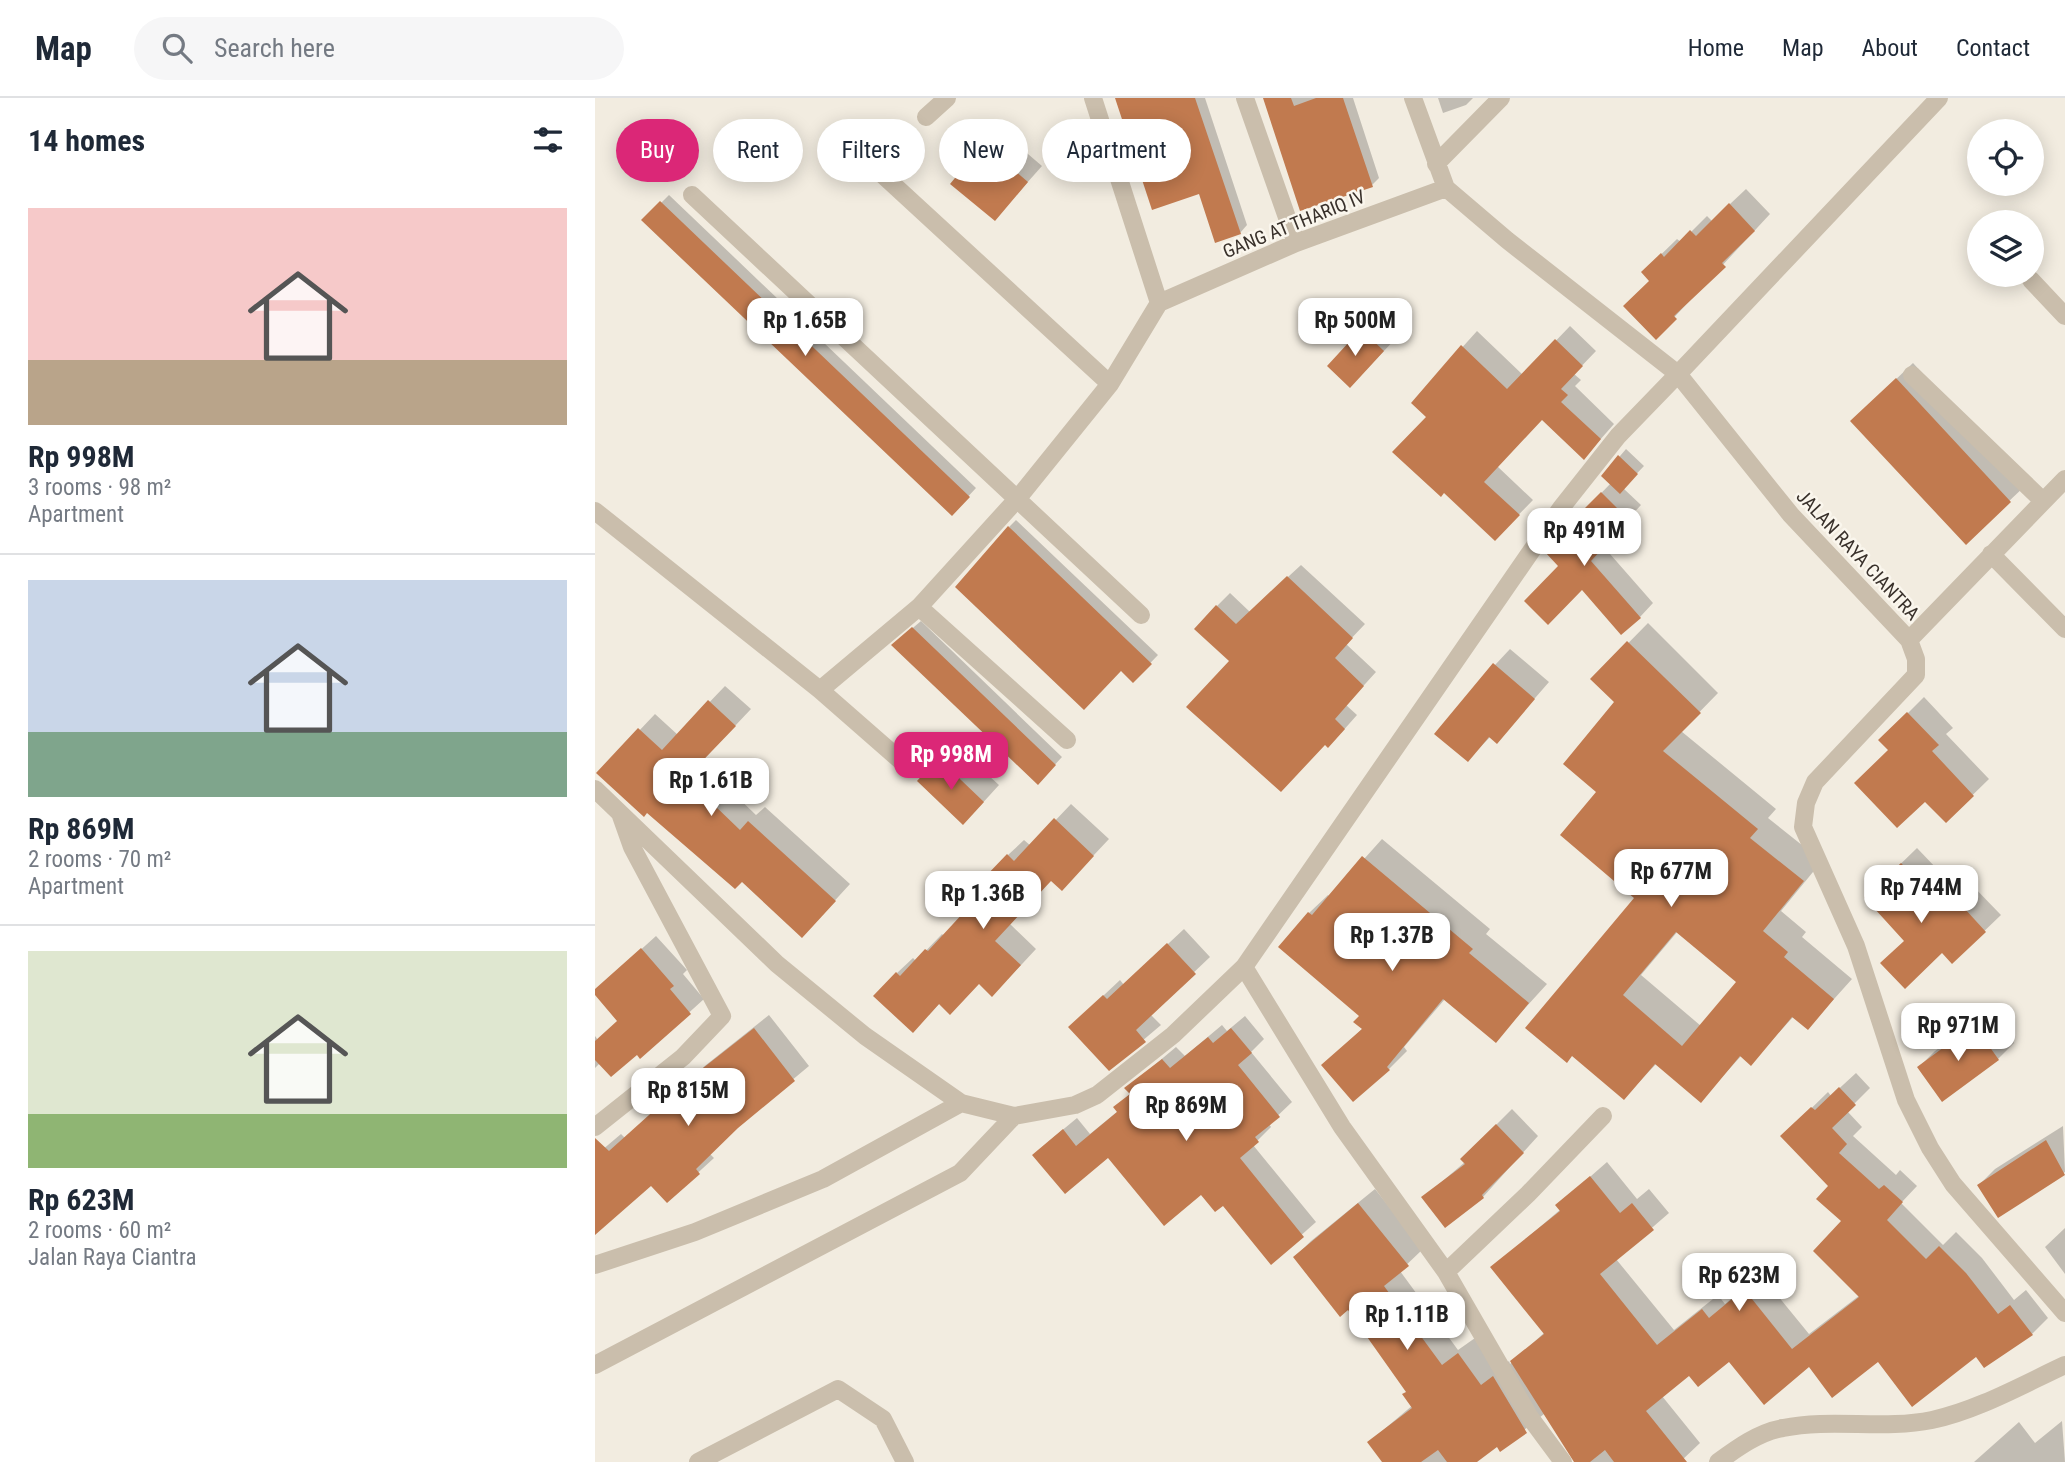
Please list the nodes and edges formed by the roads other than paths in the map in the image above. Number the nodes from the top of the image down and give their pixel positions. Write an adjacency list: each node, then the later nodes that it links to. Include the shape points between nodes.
1 (947, 98): 7 (street)
2 (1094, 98): 14 (street)
3 (1245, 98): 12 (street)
4 (1413, 98): 8 (street)
5 (1501, 98): 8 (street)
6 (1939, 98): 16 (street)
7 (926, 117)
8 (1436, 164): 10 (street)
9 (890, 182): 18 (street)
10 (1446, 188): 12 (street, GANG AT THARIQ IV); 16 (street, JALAN RAYA CIANTRA)
11 (692, 195): 20 (street)
12 (1296, 243): 14 (street, GANG AT THARIQ IV)
13 (2038, 287): 15 (street)
14 (1159, 303): 18 (street)
15 (2065, 316)
16 (1678, 374): 27 (street, JALAN RAYA CIANTRA, via 1791,514); 33 (street, via 1618,436 1561,508)
17 (1912, 375): 21 (street)
18 (1110, 384): 20 (street)
19 (2065, 479): 21 (street)
20 (1018, 498): 24 (street); 25 (street)
21 (2043, 501): 23 (street)
22 (595, 511): 28 (street)
23 (1991, 554): 26 (street); 27 (street)
24 (919, 607): 28 (street); 29 (street)
25 (1141, 615)
26 (2065, 629)
27 (1909, 640): 40 (street, JALAN RAYA CIANTRA, via 1916,675 1815,782 1805,803 1803,827 1856,946 1906,1100 1930,1148 1953,1184)
28 (820, 690): 30 (street)
29 (1067, 740)
30 (900, 760)
31 (595, 789): 32 (street)
32 (620, 813): 34 (street, via 777,964 865,1036); 37 (street, via 632,847 722,1016 683,1057)
33 (1244, 967): 35 (street, via 1173,1035 1097,1095 1075,1105); 39 (street, via 1342,1127)
34 (961, 1103): 35 (street); 38 (street, via 823,1179)
35 (1014, 1116): 41 (street, via 960,1173)
36 (1603, 1116): 39 (street)
37 (595, 1127)
38 (595, 1265)
39 (1446, 1272): 45 (street, via 1529,1416)
40 (2065, 1313)
41 (595, 1365)
42 (2065, 1365): 46 (street, via 1978,1405 1935,1419 1897,1426 1781,1428 1744,1443)
43 (698, 1462): 44 (street, via 838,1389 883,1419)
44 (905, 1462)
45 (1563, 1462)
46 (1718, 1462)

